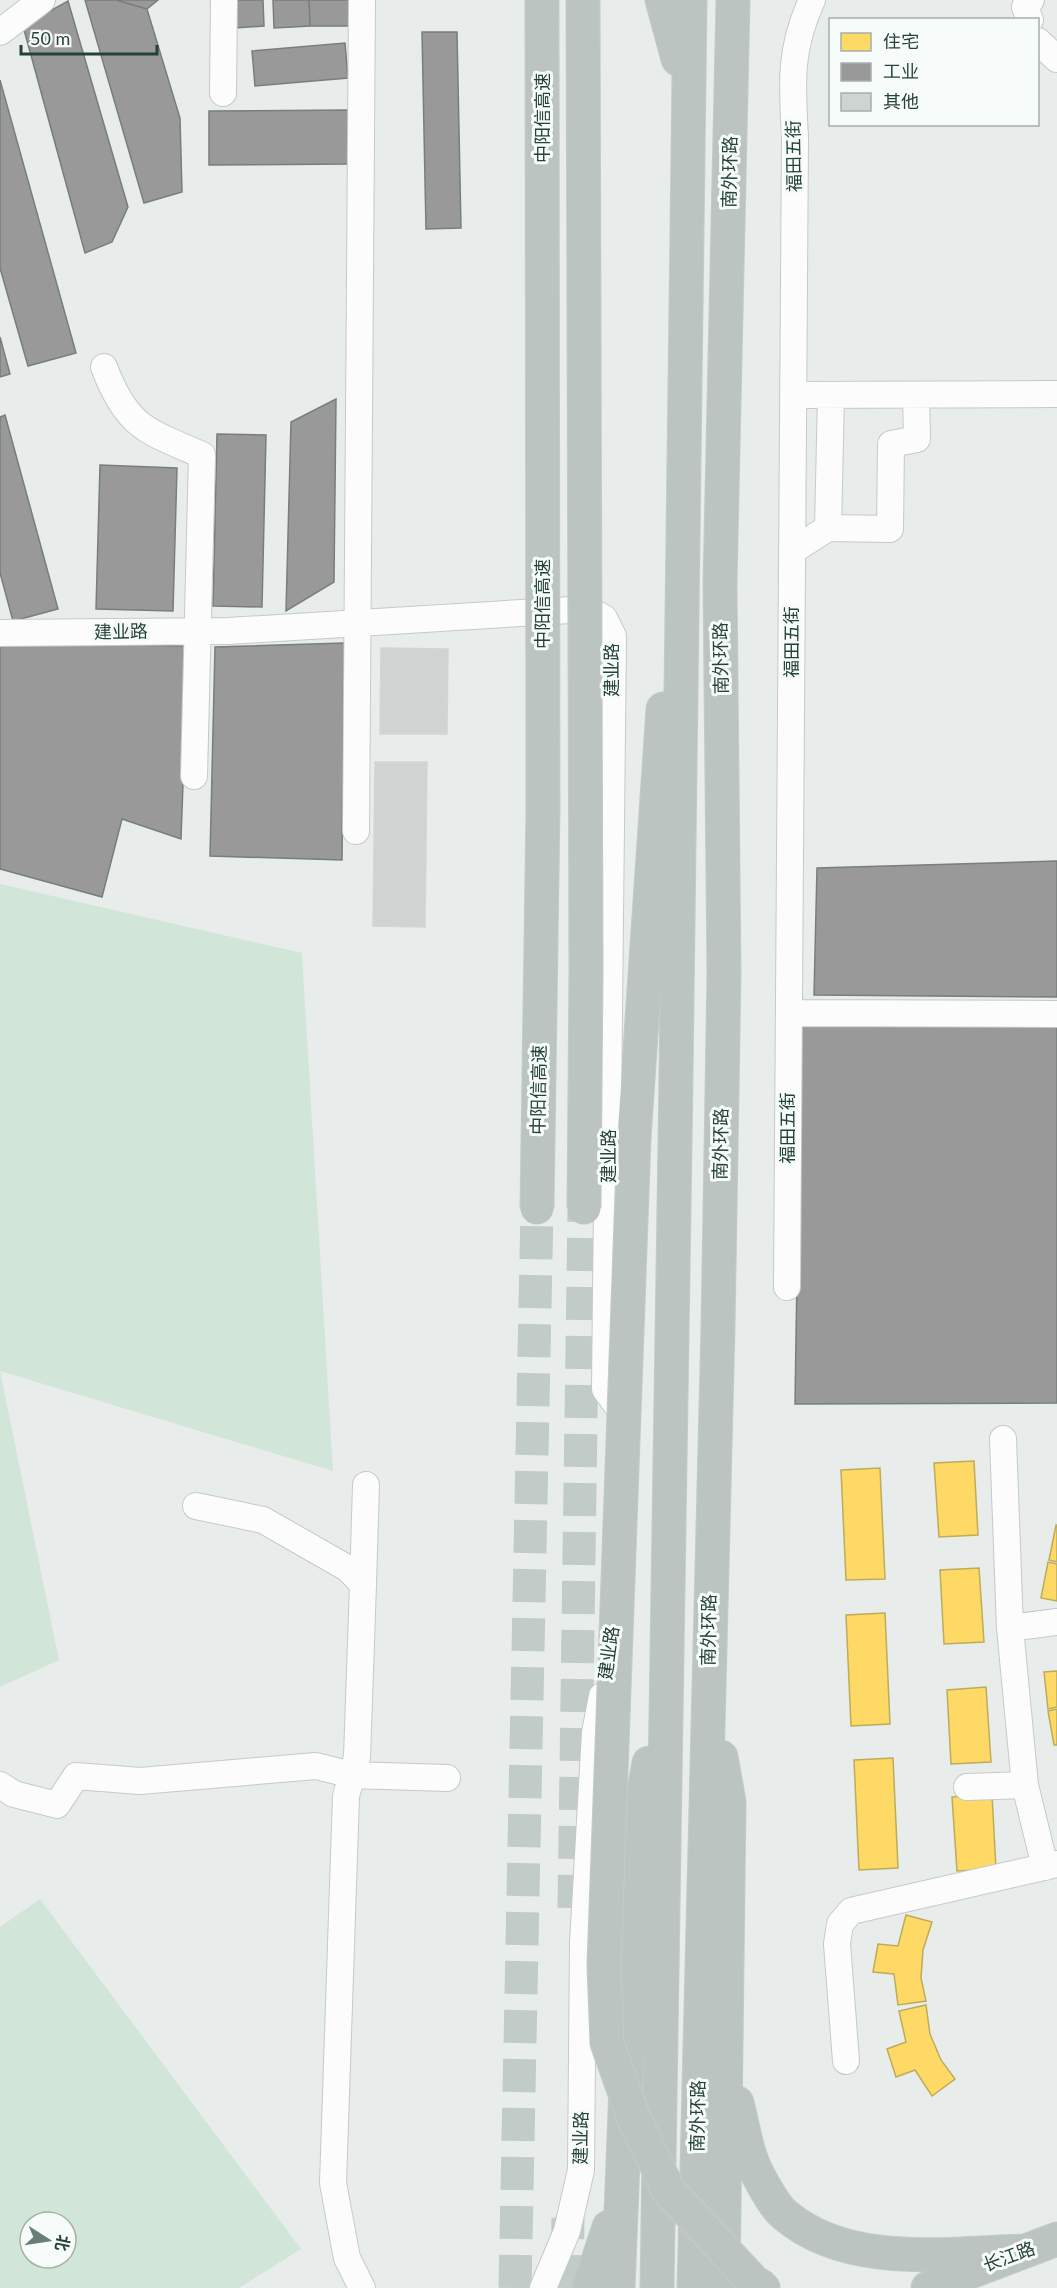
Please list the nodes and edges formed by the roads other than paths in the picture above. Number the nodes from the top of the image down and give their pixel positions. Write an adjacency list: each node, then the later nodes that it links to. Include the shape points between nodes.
1 (42, 0): 12 (street)
2 (225, 0): 15 (street)
3 (362, 0): 25 (street)
4 (542, 0): 32 (highway, 中阳信高速, bridge, via 543,808)
5 (583, 0): 33 (highway, bridge)
6 (662, 0): 16 (highway)
7 (690, 0): 16 (highway, 南外环路)
8 (733, 0): 42 (highway, 南外环路, via 720,583 724,997)
9 (812, 0): 21 (street, 福田五街, via 802,21 792,72)
10 (1031, 0): 11 (street, via 1025,7)
11 (1029, 18)
12 (0, 32)
13 (1039, 42): 14 (street)
14 (1057, 59)
15 (223, 93)
16 (689, 103): 18 (highway, 南外环路)
17 (104, 368): 26 (street, via 115,398 129,416 158,436 202,455)
18 (686, 378): 41 (highway, 南外环路); 61 (highway, bridge, via 634,1138 604,1965 607,2043 634,2120 669,2191)
19 (916, 394): 20 (street); 22 (street); 23 (street, via 917,439 891,444 890,529)
20 (1057, 394)
21 (794, 395): 22 (street); 24 (street, 福田五街)
22 (831, 395): 23 (street)
23 (828, 528): 24 (street)
24 (792, 550): 30 (street, 福田五街)
25 (357, 624): 26 (street, 建业路); 29 (street); 55 (street, 建业路, via 587,609 604,618 613,636 605,1389 621,1411 627,1438 619,1582 595,1744 583,1943 581,2170 567,2231)
26 (198, 631): 27 (street, 建业路); 28 (street)
27 (0, 633)
28 (194, 776)
29 (356, 831)
30 (789, 1012): 31 (street); 34 (street, 福田五街)
31 (1057, 1014)
32 (537, 1208)
33 (584, 1208)
34 (787, 1287)
35 (1003, 1439): 40 (street)
36 (366, 1485): 38 (street)
37 (196, 1506): 38 (street, via 263,1520 347,1568)
38 (363, 1584): 43 (street, via 357,1757)
39 (1057, 1622): 40 (street)
40 (1010, 1628): 46 (street)
41 (666, 1670): 51 (highway, via 636,1834); 58 (highway, 南外环路)
42 (708, 1682): 50 (highway, via 729,1802); 59 (highway, 南外环路)
43 (352, 1775): 44 (street); 45 (street, via 316,1766 140,1781 76,1776 57,1805 14,1794); 54 (street, via 346,1796 333,2183 347,2258)
44 (447, 1778)
45 (0, 1785)
46 (1025, 1785): 47 (street); 48 (street)
47 (967, 1787)
48 (1051, 1865): 49 (street, via 850,1911 840,1924 837,1944)
49 (846, 2061)
50 (727, 2069): 53 (highway, via 756,2172 784,2214 817,2235 858,2249 903,2254); 60 (highway)
51 (622, 2182): 56 (highway); 57 (highway)
52 (1057, 2240): 53 (highway, 长江路)
53 (1023, 2251): 62 (highway, 长江路)
54 (362, 2288)
55 (543, 2288)
56 (589, 2288)
57 (618, 2288)
58 (657, 2288)
59 (694, 2288)
60 (723, 2288)
61 (764, 2288)
62 (928, 2288)

